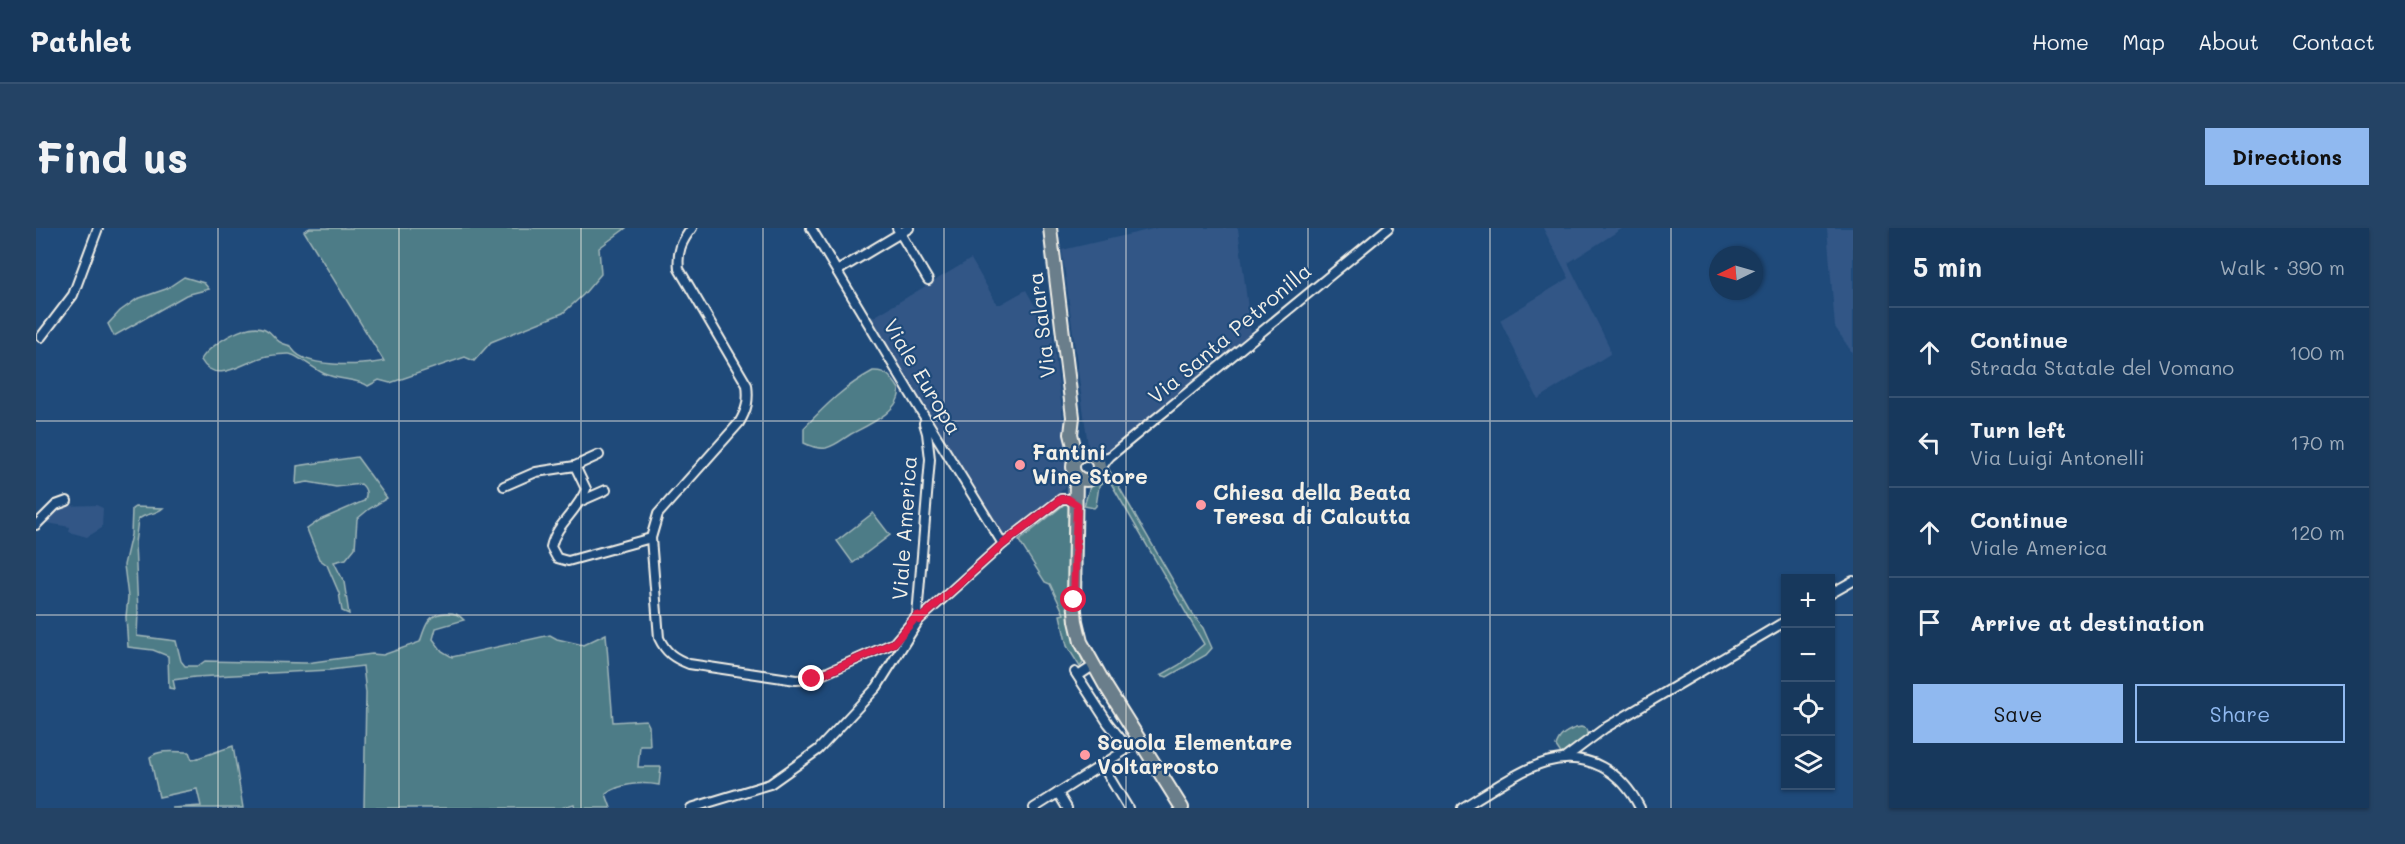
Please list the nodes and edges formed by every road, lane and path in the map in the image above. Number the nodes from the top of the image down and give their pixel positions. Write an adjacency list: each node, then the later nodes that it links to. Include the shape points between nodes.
1 (98, 228): 10 (street, via 73,295)
2 (692, 228): 22 (street, Viale America, via 681,243 679,270 747,385 749,397 739,423 658,514)
3 (812, 228): 8 (street, Viale Europa)
4 (909, 228): 7 (street)
5 (1050, 228): 13 (main road, Via Salara, via 1073,417 1071,434)
6 (1388, 228): 13 (street, Via Santa Petronilla)
7 (898, 231): 8 (street); 9 (street)
8 (837, 270): 11 (street, Viale Europa)
9 (928, 280)
10 (41, 337)
11 (919, 408): 23 (street, Viale Europa); 26 (street, Viale America, via 930,459)
12 (599, 455): 14 (street)
13 (1094, 460): 15 (main road, via 1095,477); 15 (main road, Via Salara, via 1073,466)
14 (575, 466): 16 (street, via 536,472); 20 (street, via 586,489)
15 (1081, 477): 18 (main road, Via Salara)
16 (504, 486)
17 (606, 490): 20 (street)
18 (1077, 500): 23 (street, via 1061,499); 28 (main road, Via Salara, via 1075,612 1081,642)
19 (67, 501): 21 (street, via 56,505)
20 (581, 501): 22 (street, via 554,534 551,547 557,558 567,561)
21 (36, 525)
22 (651, 538): 26 (street, Viale America, via 659,638 673,658 689,664 812,679 894,643)
23 (1003, 544): 26 (street)
24 (1853, 580): 25 (street)
25 (1835, 591)
26 (918, 618): 34 (street, via 877,687 818,750 770,784)
27 (1781, 623): 31 (street, via 1605,728)
28 (1093, 666): 29 (main road, Via Salara); 30 (street, via 1076,674)
29 (1140, 741): 30 (street); 38 (main road, Via Salara)
30 (1128, 748): 32 (street)
31 (1565, 758): 39 (street, via 1532,768); 40 (street, via 1609,770 1632,792)
32 (1102, 765): 33 (street); 37 (street)
33 (1058, 793): 35 (street); 36 (street)
34 (691, 808)
35 (1034, 808)
36 (1067, 808)
37 (1128, 808)
38 (1182, 808)
39 (1462, 808)
40 (1640, 808)

